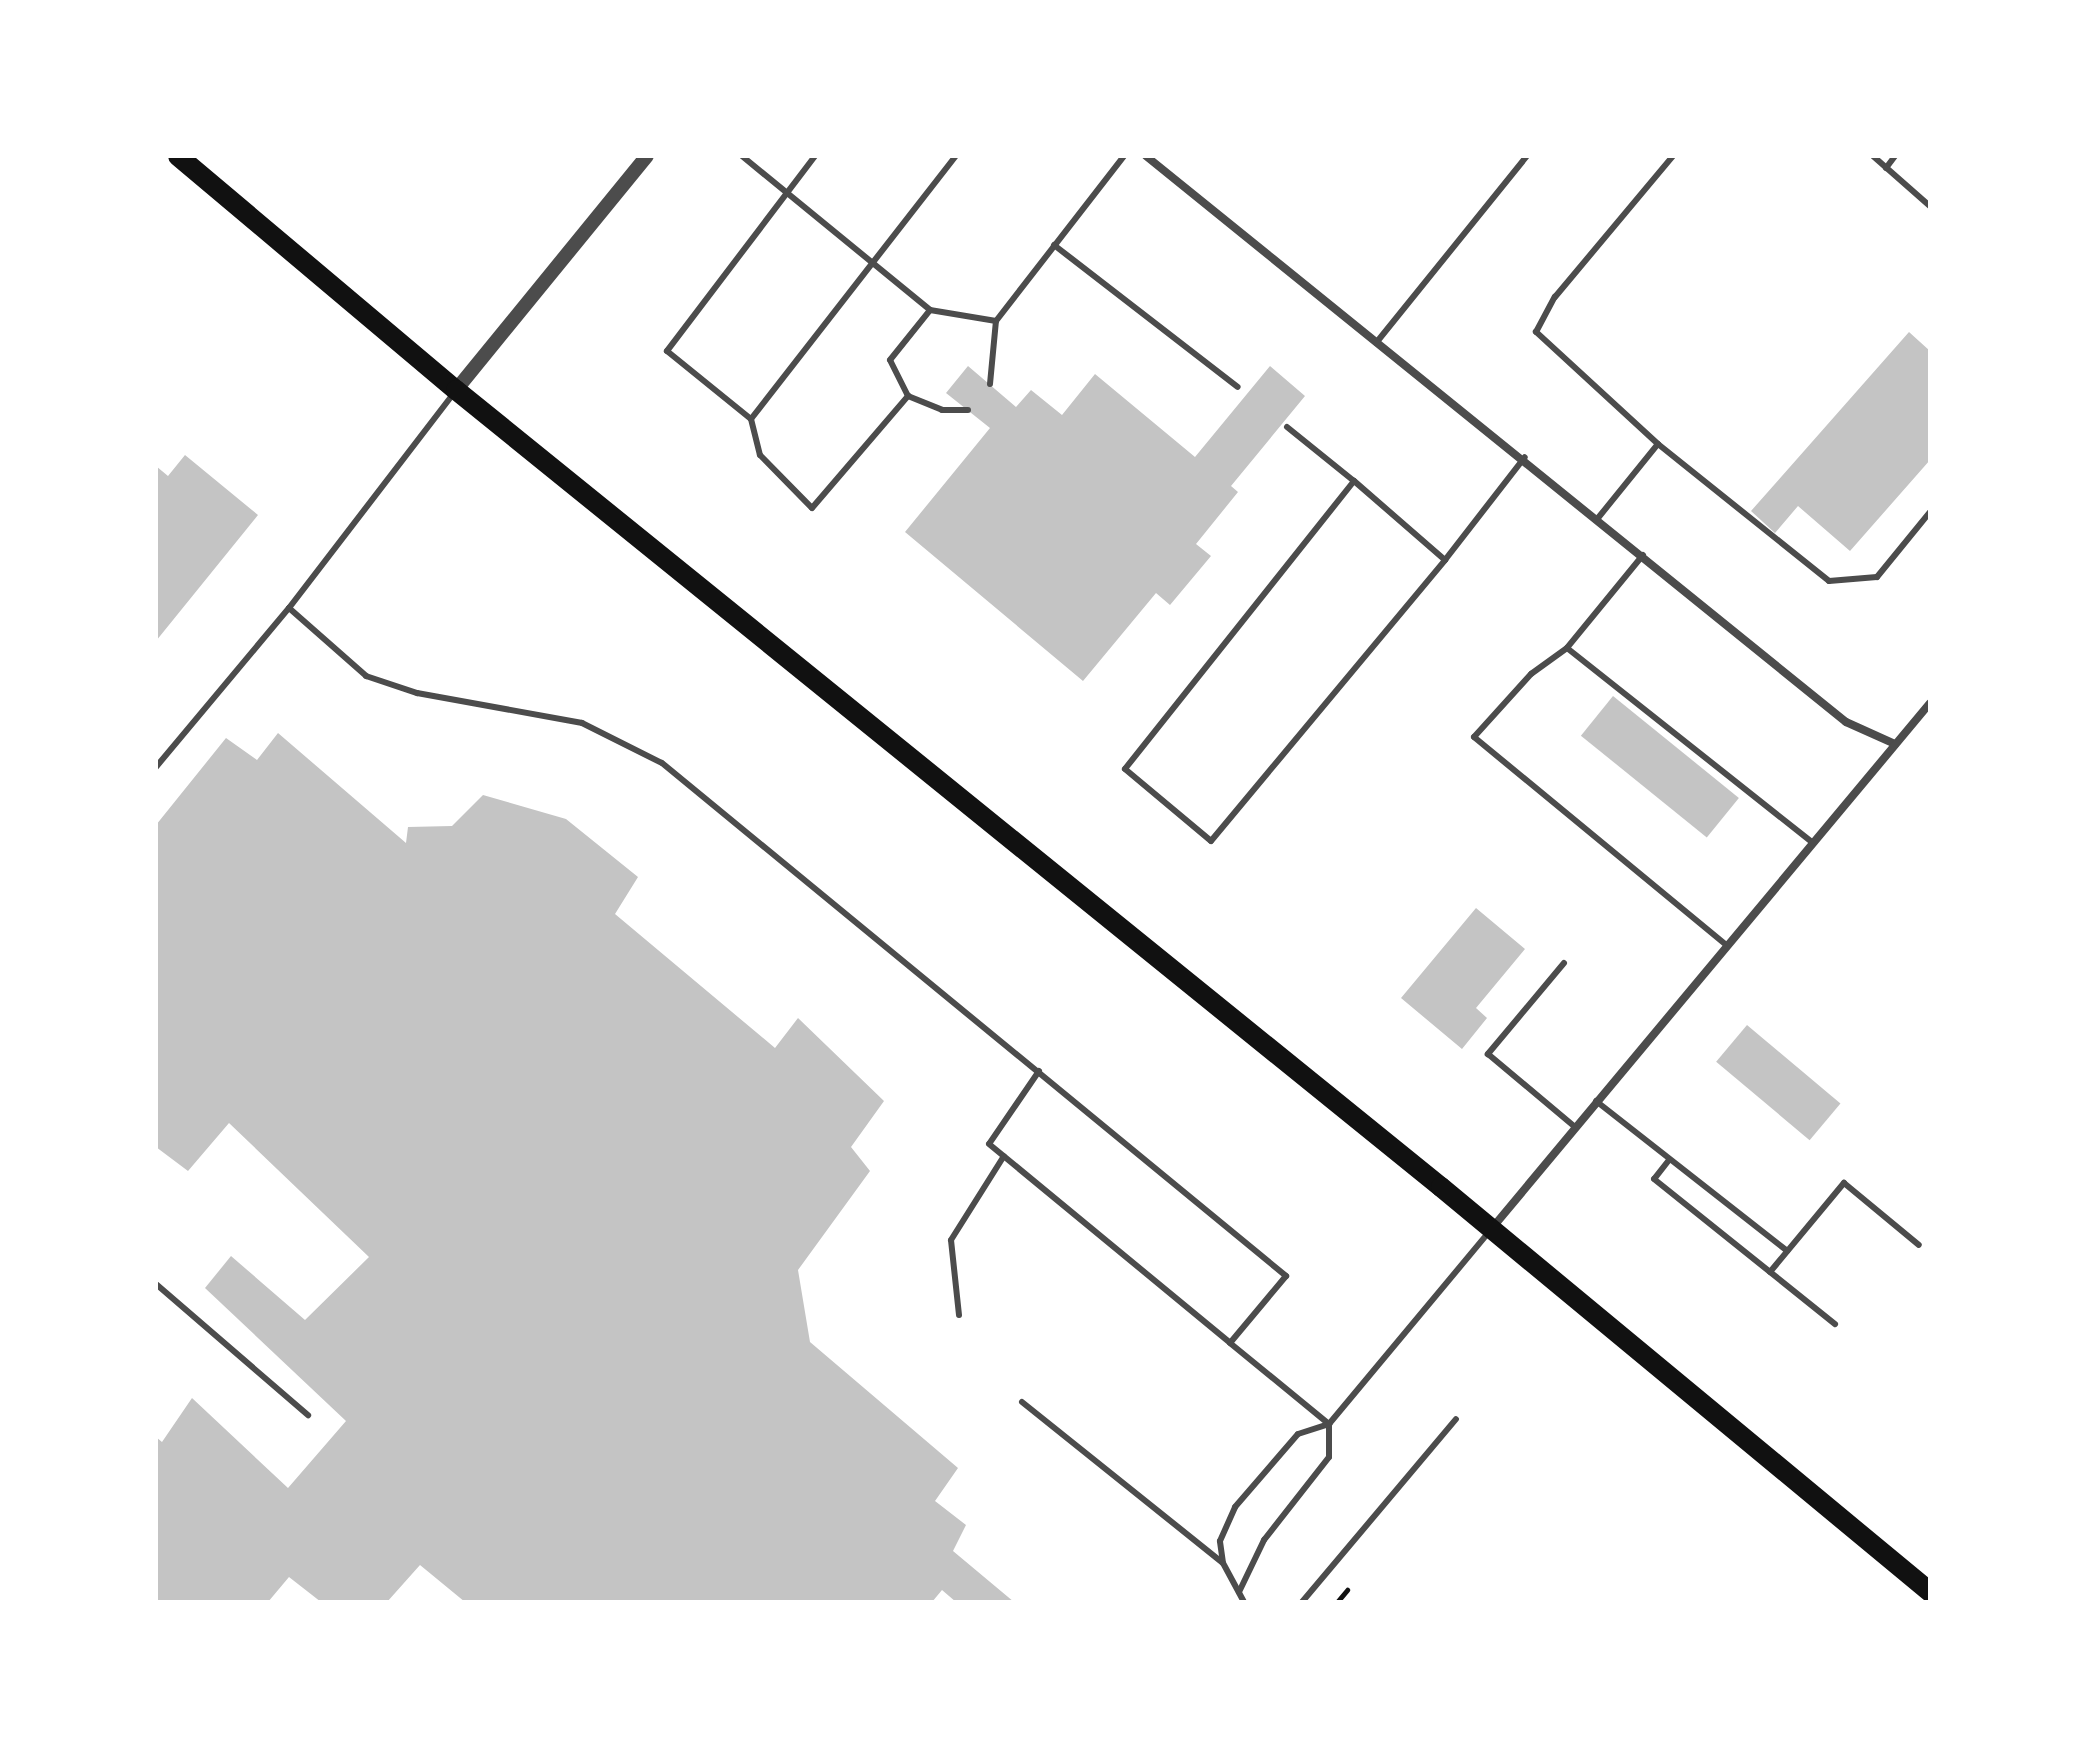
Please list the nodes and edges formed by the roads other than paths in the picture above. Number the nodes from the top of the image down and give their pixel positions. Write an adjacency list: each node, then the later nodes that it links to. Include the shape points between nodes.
1 (178, 156): 22 (main road)
2 (647, 156): 22 (street)
3 (742, 156): 13 (lane)
4 (815, 156): 13 (lane)
5 (956, 156): 16 (lane)
6 (1124, 156): 15 (lane)
7 (1146, 156): 19 (street)
8 (1527, 156): 19 (lane)
9 (1673, 156): 27 (lane, via 1555,297 1536,332)
10 (1873, 156): 12 (lane)
11 (1895, 156): 12 (lane)
12 (1886, 168): 14 (lane)
13 (787, 193): 16 (lane); 25 (lane, via 667,351)
14 (1930, 206)
15 (1054, 245): 18 (lane); 21 (lane)
16 (873, 263): 17 (lane); 25 (lane)
17 (930, 310): 18 (lane); 23 (lane, via 890,360)
18 (996, 321): 20 (lane)
19 (1376, 343): 28 (street)
20 (990, 384)
21 (1238, 387)
22 (456, 390): 34 (lane); 47 (main road)
23 (908, 396): 24 (lane, via 942,410); 25 (lane, via 812,508 760,455)
24 (968, 410)
25 (751, 419)
26 (1287, 427): 29 (lane)
27 (1658, 444): 30 (lane, via 1829,581 1877,577); 31 (lane)
28 (1525, 457): 31 (street); 33 (lane)
29 (1354, 481): 33 (lane); 33 (lane, via 1125,769 1211,841)
30 (1930, 512)
31 (1598, 518): 32 (street)
32 (1643, 555): 35 (lane); 37 (street, via 1846,722)
33 (1445, 560)
34 (289, 608): 38 (lane); 42 (lane, via 366,676 417,693 582,723 662,763)
35 (1567, 648): 39 (lane); 40 (lane, via 1531,674 1474,737)
36 (1930, 703): 37 (street)
37 (1895, 744): 39 (street)
38 (156, 767)
39 (1812, 842): 40 (street)
40 (1725, 944): 43 (street)
41 (1564, 963): 44 (lane, via 1488,1054)
42 (1039, 1071): 45 (lane, via 989,1144); 54 (lane, via 1286,1276)
43 (1596, 1101): 44 (street); 46 (lane)
44 (1575, 1127): 47 (street)
45 (1004, 1156): 52 (lane, via 951,1240); 54 (lane)
46 (1669, 1160): 49 (lane); 50 (lane, via 1654,1179)
47 (1490, 1231): 58 (lane); 61 (main road)
48 (1919, 1245): 49 (lane, via 1844,1183)
49 (1787, 1251): 50 (lane)
50 (1770, 1272): 53 (lane)
51 (156, 1284): 56 (lane)
52 (959, 1315)
53 (1835, 1324)
54 (1230, 1343): 58 (lane)
55 (1022, 1402): 59 (lane)
56 (308, 1415)
57 (1456, 1419): 63 (lane)
58 (1329, 1424): 59 (lane, via 1298,1434 1235,1507 1220,1541); 60 (lane, via 1329,1457 1264,1540)
59 (1223, 1563): 60 (lane)
60 (1239, 1592): 62 (lane)
61 (1930, 1592)
62 (1244, 1602)
63 (1302, 1602)

